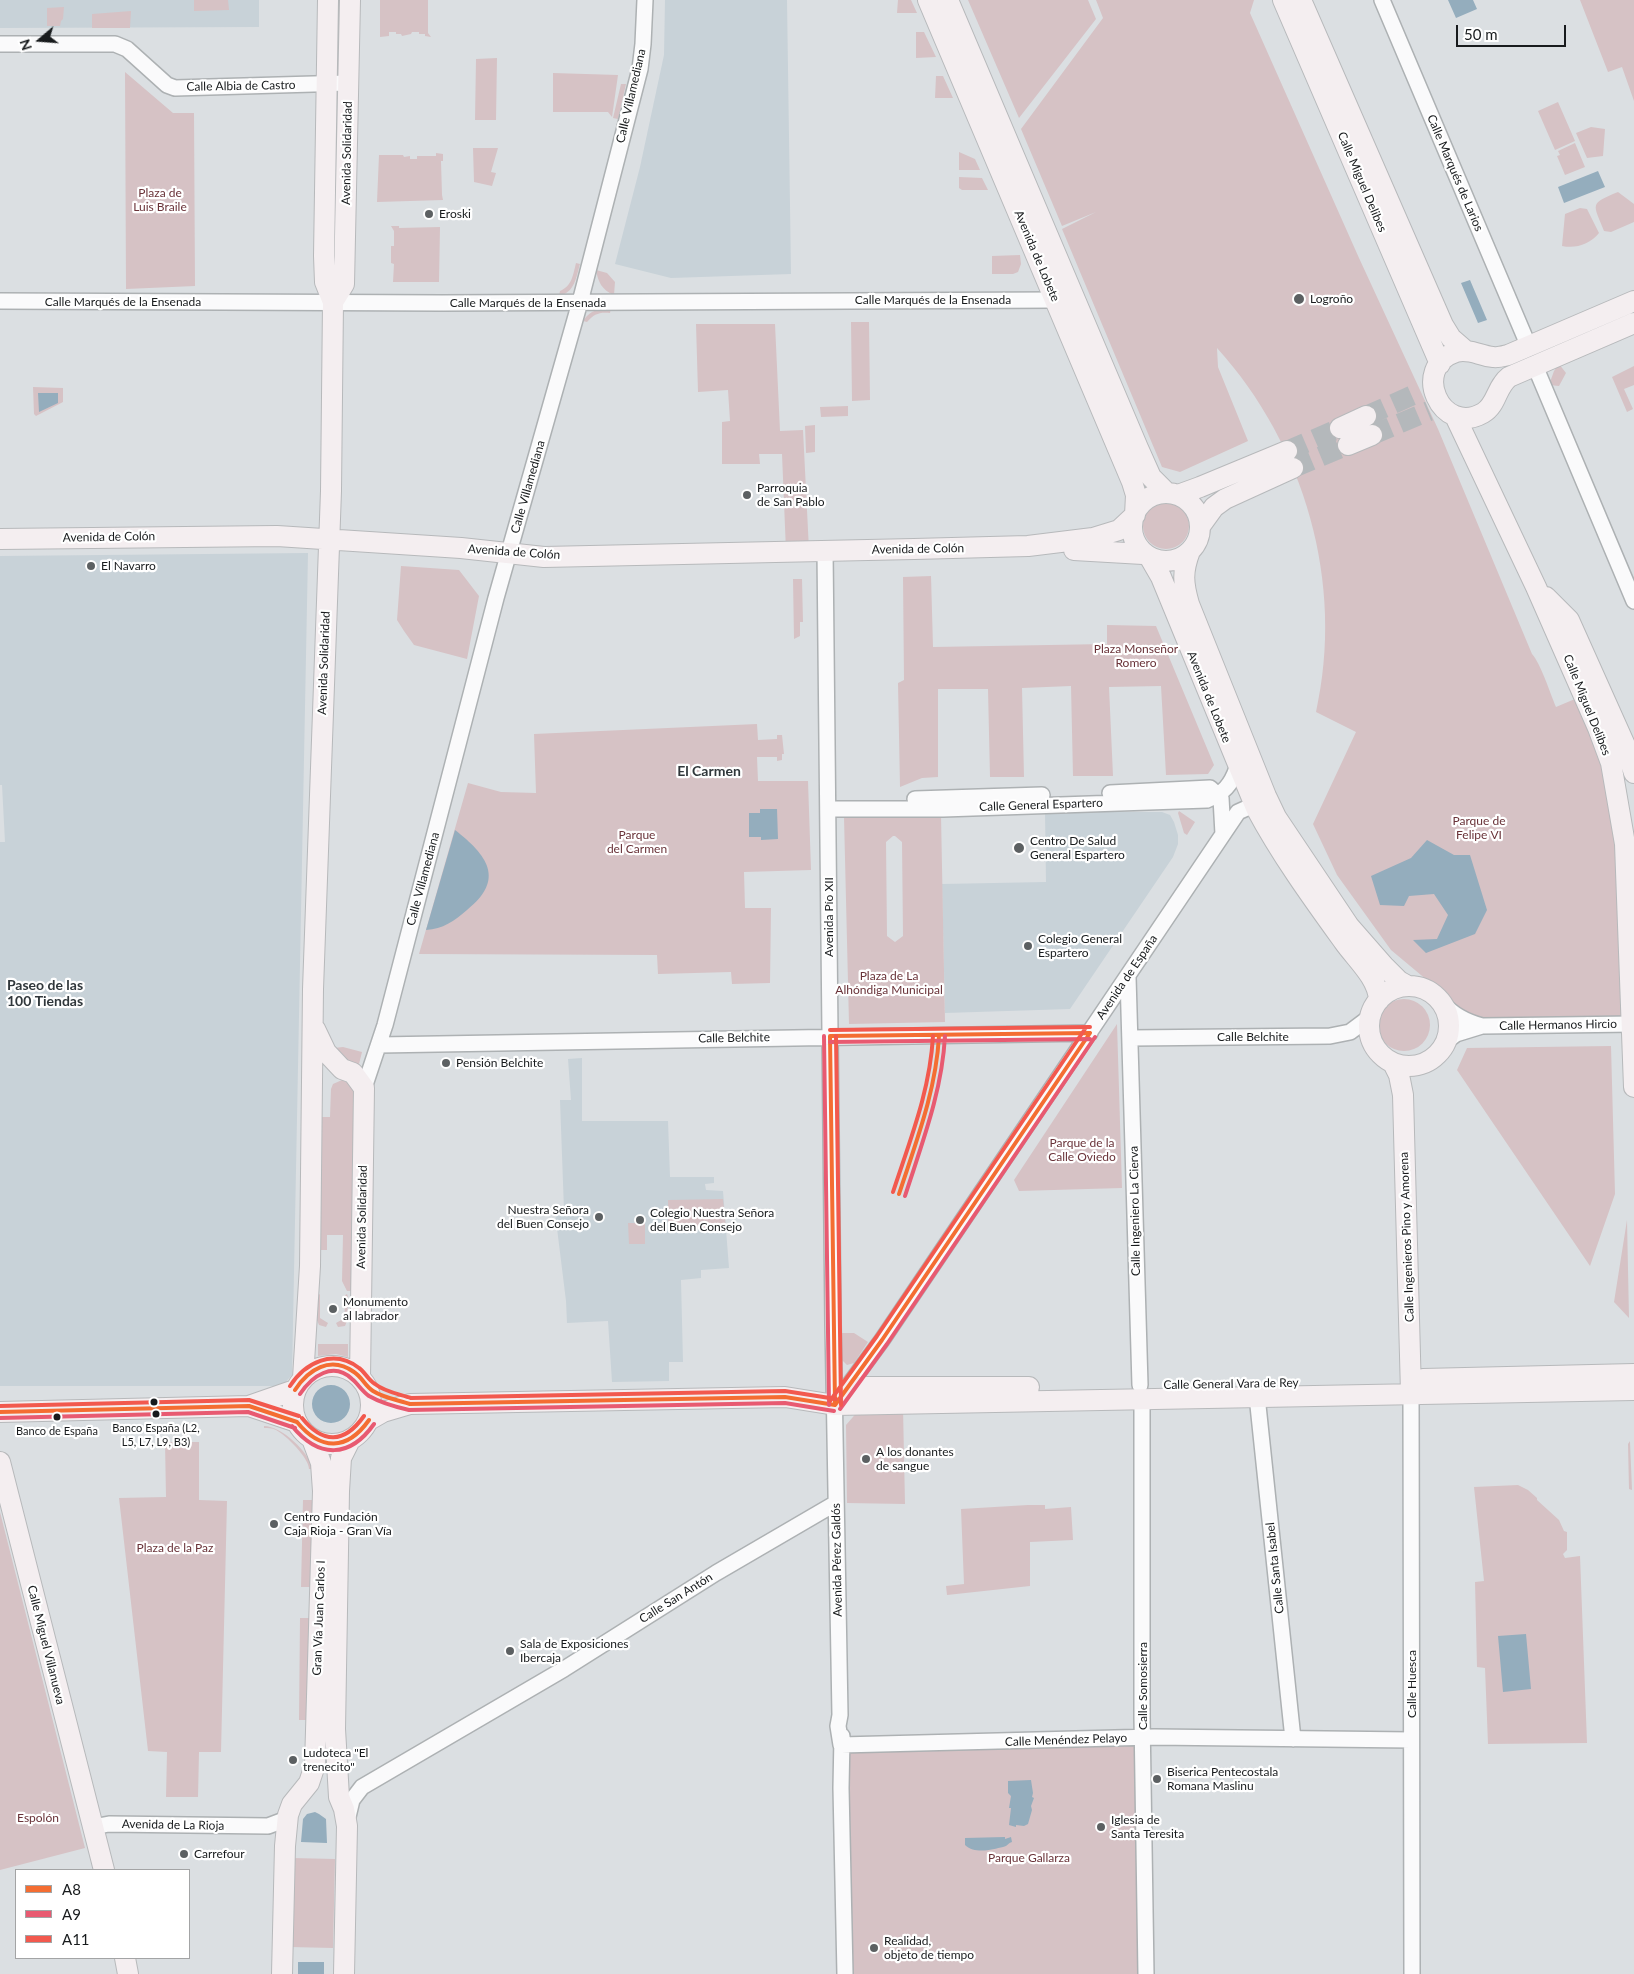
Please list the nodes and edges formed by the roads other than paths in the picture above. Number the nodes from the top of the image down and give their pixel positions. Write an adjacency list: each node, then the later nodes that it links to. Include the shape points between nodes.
1 (328, 0): 11 (main road, Avenida Solidaridad)
2 (350, 0): 10 (main road, Avenida Solidaridad)
3 (645, 0): 16 (street, Calle Villamediana, via 640,69)
4 (928, 0): 12 (main road, Avenida de Lobete)
5 (948, 0): 28 (main road, Avenida de Lobete, via 1138,448 1151,476)
6 (1283, 0): 21 (main road, Calle Miguel Delibes)
7 (1300, 0): 19 (main road, Calle Miguel Delibes, via 1443,326 1451,338)
8 (1382, 0): 18 (street, Calle Marqués de Larios)
9 (0, 44): 11 (street, Calle Albia de Castro, via 115,44 127,49 167,86 175,88)
10 (348, 83): 11 (street, Calle Albia de Castro); 15 (main road, Avenida Solidaridad, via 344,284)
11 (326, 84): 15 (main road, Avenida Solidaridad, via 325,282)
12 (1055, 300): 16 (street, Calle Marqués de la Ensenada); 29 (main road, Avenida de Lobete, via 1132,482 1136,494)
13 (0, 301): 15 (street, Calle Marqués de la Ensenada)
14 (1634, 301): 18 (main road)
15 (333, 302): 16 (street, Calle Marqués de la Ensenada); 32 (main road, Avenida Solidaridad)
16 (580, 302): 36 (street, Calle Villamediana)
17 (1634, 323): 20 (main road)
18 (1529, 347): 19 (main road, via 1494,358)
19 (1473, 352): 21 (main road, via 1456,352); 23 (main road, via 1493,364 1499,379)
20 (1535, 366): 23 (main road, via 1509,377); 39 (street)
21 (1438, 367): 22 (main road, via 1430,383); 25 (main road, via 1434,395 1443,409)
22 (1420, 392)
23 (1498, 392): 25 (main road, via 1494,403 1482,414)
24 (1429, 411): 25 (main road, via 1439,410)
25 (1460, 420): 38 (main road, Calle Miguel Delibes)
26 (1369, 426): 27 (main road)
27 (1344, 436)
28 (1172, 493): 29 (main road, via 1151,496); 30 (main road, via 1186,498 1195,507); 30 (main road, via 1200,488 1290,459 1214,507)
29 (1135, 515): 33 (main road, Avenida de Colón, via 1120,530 1109,534); 37 (main road, via 1132,531 1135,543)
30 (1201, 525): 35 (main road)
31 (0, 539): 32 (main road, Avenida de Colón, via 277,536)
32 (328, 539): 36 (main road, Avenida de Colón); 51 (main road, Avenida Solidaridad)
33 (1028, 546): 34 (main road, Avenida de Colón); 37 (main road, Avenida de Colón)
34 (825, 550): 36 (main road, Avenida de Colón, via 544,557); 45 (street, Avenida Pío XII)
35 (1190, 551): 37 (main road, via 1170,561); 44 (main road, Avenida de Lobete, via 1184,567 1189,604)
36 (510, 553): 58 (street, Calle Villamediana)
37 (1147, 556): 40 (main road, Avenida de Lobete, via 1161,577)
38 (1536, 586): 41 (main road, Calle Miguel Delibes, via 1569,620 1625,745); 52 (main road, Calle Miguel Delibes, via 1588,702 1610,763 1625,844)
39 (1634, 601)
40 (1238, 768): 42 (street, via 1232,782); 44 (main road, Avenida de Lobete)
41 (1634, 774)
42 (1219, 795): 43 (street, via 1210,788); 45 (street, Calle General Espartero, via 1207,800); 46 (street)
43 (845, 801)
44 (1261, 802): 46 (street, Avenida de España, via 1238,812); 48 (main road, via 1282,824 1349,926 1384,966); 50 (main road, Calle Ingenieros Pino y Amorena, via 1267,829 1377,988)
45 (828, 810): 55 (street, Avenida Pío XII)
46 (1224, 834): 47 (street, Avenida de España)
47 (1128, 976): 54 (street, Avenida de España); 56 (street, Calle Ingeniero La Cierva)
48 (1408, 986): 49 (main road, via 1426,990); 50 (main road, via 1388,993)
49 (1441, 1002): 53 (street, via 1455,1016); 57 (main road, via 1449,1021)
50 (1375, 1008): 56 (street, Calle Belchite, via 1350,1032 1330,1036); 59 (main road, Calle Ingenieros Pino y Amorena, via 1369,1031 1373,1044)
51 (313, 1024): 61 (main road, Avenida Solidaridad, via 326,1052); 64 (main road, Avenida Solidaridad)
52 (1633, 1024): 53 (street, Calle Hermanos Hircio); 62 (main road, Calle Miguel Delibes)
53 (1482, 1026): 57 (street, via 1456,1034)
54 (1090, 1033): 55 (street, Calle Belchite); 73 (street, Avenida de España)
55 (830, 1036): 58 (street, Calle Belchite); 73 (street, Avenida Pío XII)
56 (1130, 1038): 70 (street, Calle Ingeniero La Cierva)
57 (1448, 1040): 60 (main road, Calle Ingenieros Pino y Amorena, via 1438,1055)
58 (379, 1044): 63 (street, Calle Villamediana)
59 (1393, 1063): 60 (main road); 65 (main road, Calle Ingenieros Pino y Amorena, via 1399,1075)
60 (1420, 1065): 65 (main road, Calle Ingenieros Pino y Amorena, via 1412,1071)
61 (342, 1069): 63 (main road, Avenida Solidaridad, via 353,1073); 64 (main road, via 330,1073)
62 (1634, 1087)
63 (364, 1088): 66 (main road, Avenida Solidaridad)
64 (312, 1089): 67 (main road, Avenida Solidaridad, via 310,1266)
65 (1402, 1096): 69 (main road, Calle Ingenieros Pino y Amorena)
66 (364, 1382): 67 (main road, via 353,1371 332,1365 316,1369); 72 (main road, Calle General Vara de Rey, via 380,1394); 76 (main road, via 372,1404)
67 (299, 1384): 74 (main road); 77 (main road, via 293,1401)
68 (1632, 1385): 69 (main road, Calle General Vara de Rey); 69 (main road, Calle General Vara de Rey, via 1439,1393)
69 (1411, 1386): 70 (main road, Calle General Vara de Rey); 71 (main road, Calle General Vara de Rey); 84 (street, Calle Huesca)
70 (1141, 1392): 71 (main road, Calle General Vara de Rey); 73 (main road, Calle General Vara de Rey); 82 (street, Calle Somosierra)
71 (1258, 1396): 83 (street, Calle Santa Isabel)
72 (410, 1404): 73 (main road, Calle General Vara de Rey, via 785,1397); 76 (main road, Calle General Vara de Rey)
73 (835, 1405): 81 (street, Avenida Pérez Galdós)
74 (249, 1406): 75 (main road); 77 (main road)
75 (0, 1412)
76 (369, 1420): 79 (main road)
77 (297, 1422): 78 (main road)
78 (312, 1438): 79 (main road, via 331,1444); 87 (main road, Gran Vía Juan Carlos I, via 321,1463 323,1491 315,1765 310,1782)
79 (350, 1440): 86 (main road, Gran Vía Juan Carlos I, via 341,1458 339,1491 336,1729)
80 (0, 1462): 90 (main road, Calle Miguel Villanueva)
81 (836, 1503): 85 (street, Avenida Pérez Galdós); 86 (street, Calle San Antón, via 724,1568 564,1669)
82 (1143, 1738): 83 (street, Calle Menéndez Pelayo); 85 (street, Calle Menéndez Pelayo); 98 (street, Calle Somosierra)
83 (1293, 1739): 84 (street, Calle Menéndez Pelayo)
84 (1411, 1740): 99 (street, Calle Huesca)
85 (841, 1746): 97 (street, Avenida Pérez Galdós)
86 (349, 1789): 87 (main road, via 314,1790); 96 (main road, Gran Vía Juan Carlos I, via 344,1809 347,1826)
87 (300, 1795): 88 (main road, Gran Vía Juan Carlos I)
88 (288, 1816): 89 (street, Avenida de La Rioja, via 273,1825); 91 (main road, Gran Vía Juan Carlos I)
89 (254, 1826): 90 (street, Avenida de La Rioja, via 108,1824); 91 (street, Avenida de La Rioja, via 274,1831)
90 (92, 1827): 92 (main road, Calle Miguel Villanueva)
91 (285, 1846): 95 (main road, Gran Vía Juan Carlos I)
92 (104, 1869)
93 (125, 1959): 94 (main road)
94 (128, 1974)
95 (282, 1974)
96 (344, 1974)
97 (845, 1974)
98 (1146, 1974)
99 (1412, 1974)

